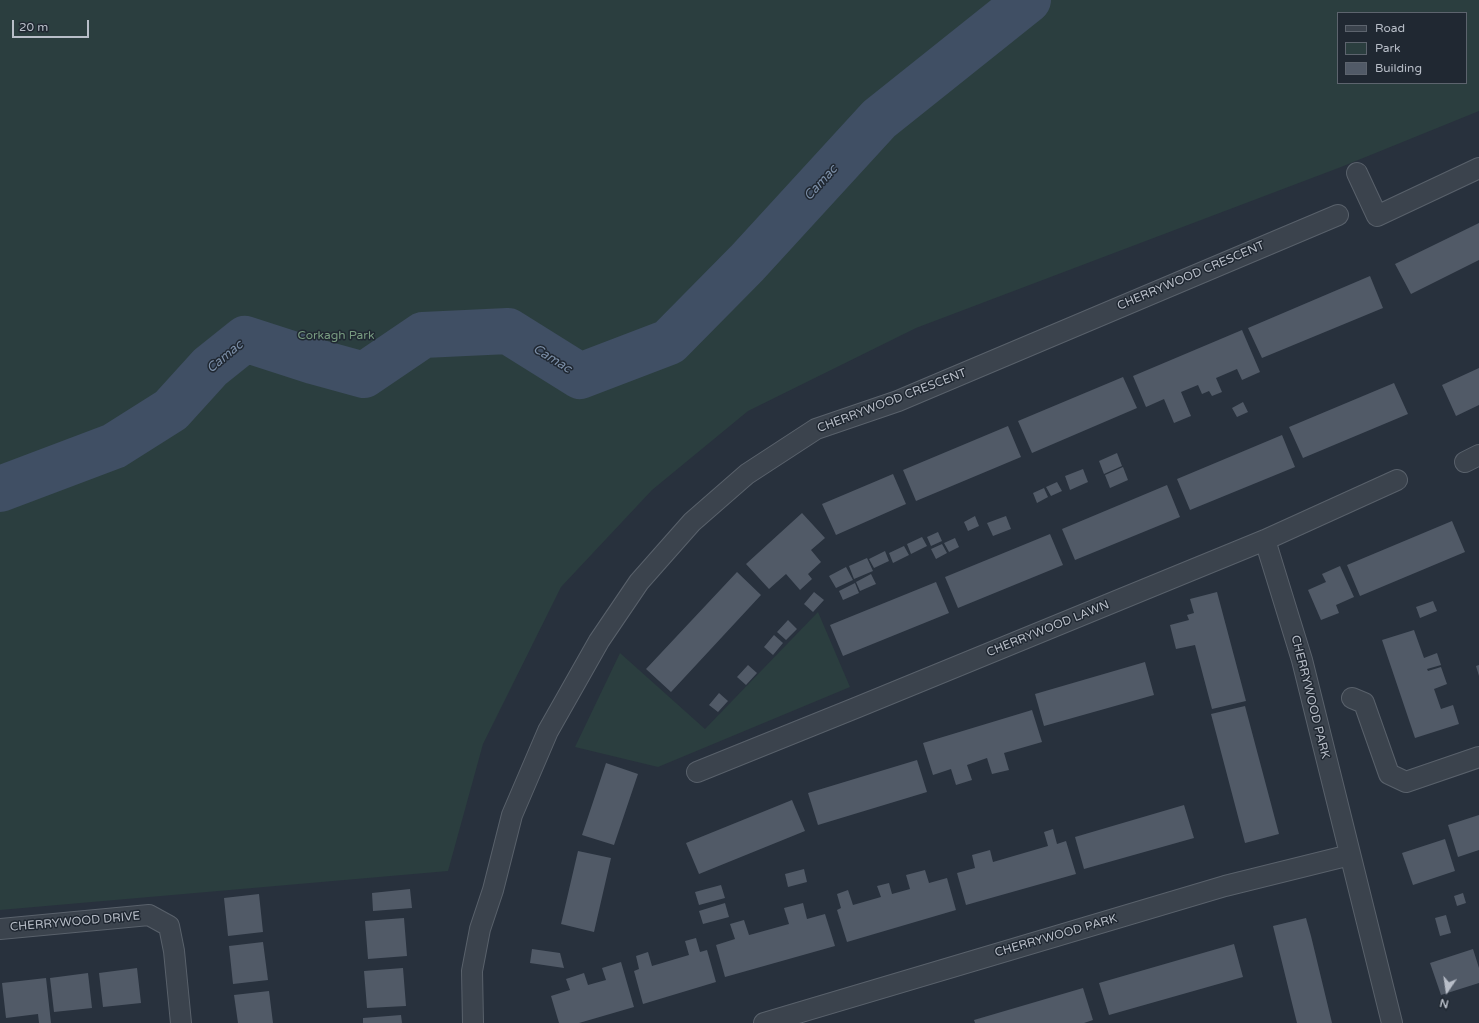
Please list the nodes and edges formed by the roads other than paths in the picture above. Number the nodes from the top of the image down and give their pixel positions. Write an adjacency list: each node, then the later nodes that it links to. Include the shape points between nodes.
1 (1479, 168): 2 (street, via 1377,216)
2 (1357, 173)
3 (1338, 215): 12 (street, CHERRYWOOD CRESCENT, via 898,401 816,430 747,474 692,522 639,582 599,641 548,732 512,815 480,930 472,971)
4 (1397, 480): 5 (street, CHERRYWOOD LAWN)
5 (1265, 540): 8 (street, CHERRYWOOD LAWN); 9 (street, CHERRYWOOD PARK, via 1301,656)
6 (1352, 698): 7 (street, via 1364,703 1389,774 1406,782)
7 (1479, 757)
8 (697, 772)
9 (1350, 855): 13 (street, CHERRYWOOD PARK, via 1226,886); 14 (street, CHERRYWOOD PARK)
10 (0, 929): 11 (street, CHERRYWOOD DRIVE, via 149,915 169,926)
11 (181, 1023)
12 (473, 1023)
13 (764, 1023)
14 (1392, 1023)

